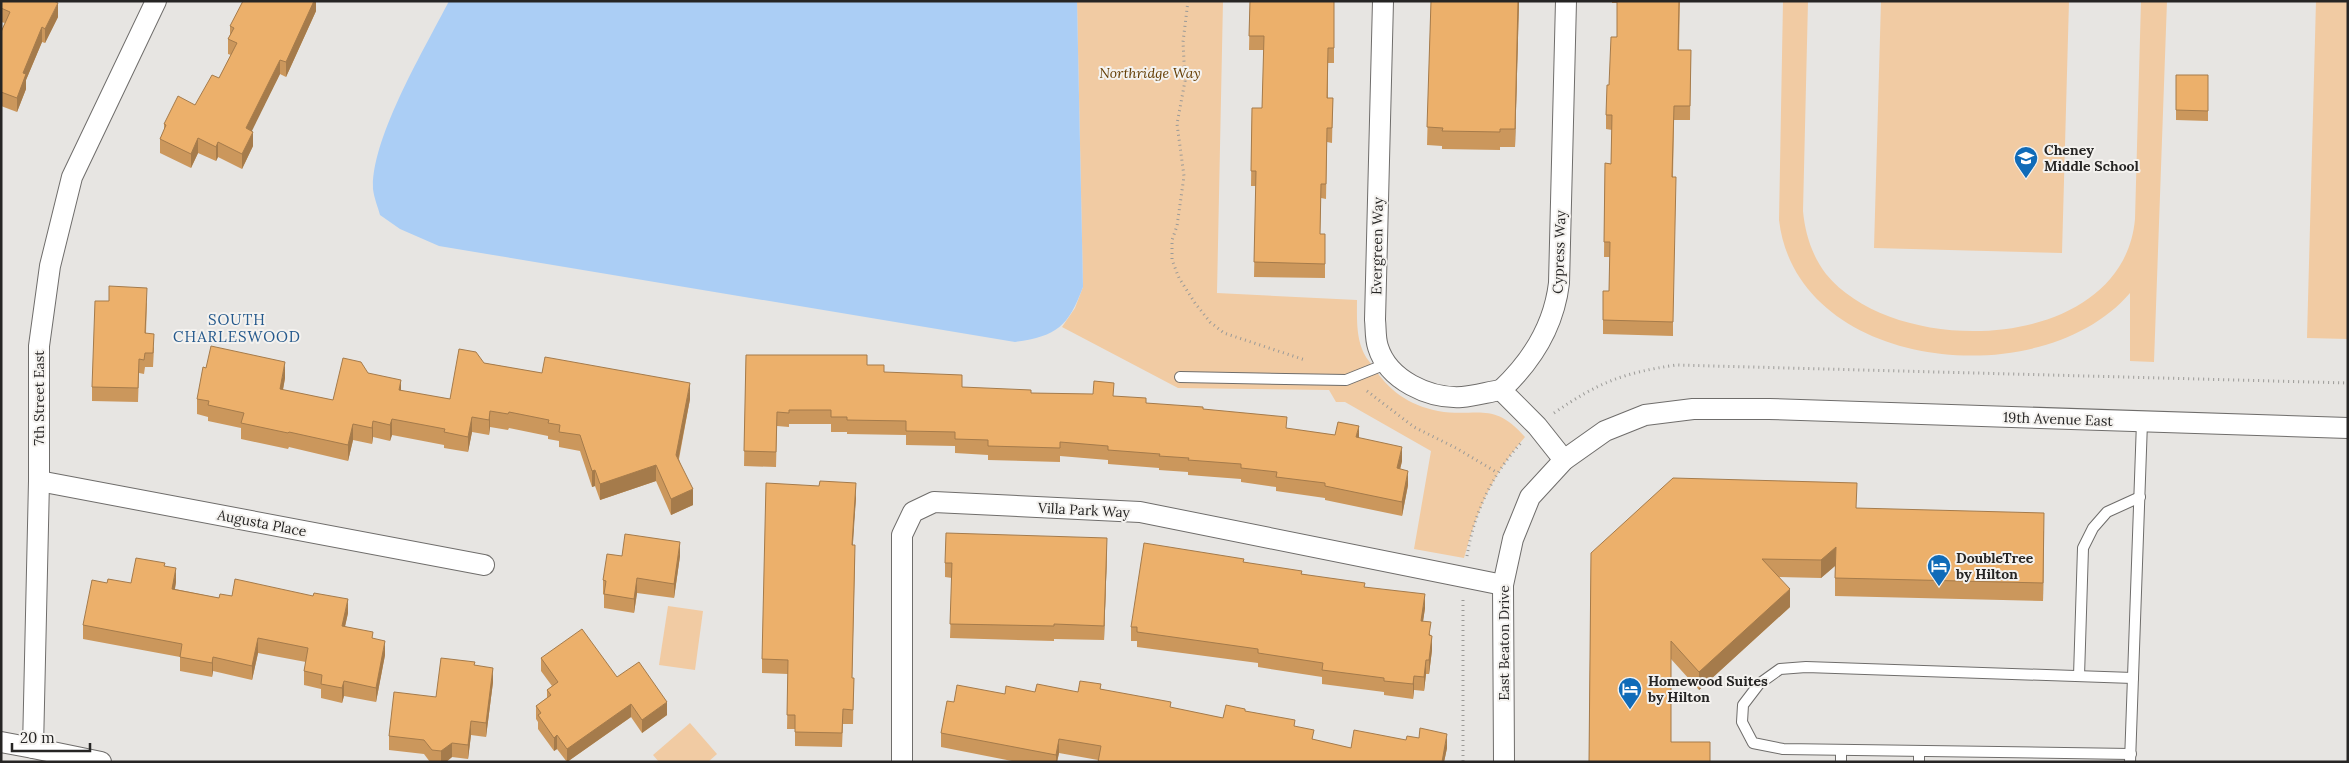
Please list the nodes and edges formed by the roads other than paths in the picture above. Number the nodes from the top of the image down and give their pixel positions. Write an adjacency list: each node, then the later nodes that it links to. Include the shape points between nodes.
1 (156, 1): 11 (street, 7th Street East, via 72,177 50,266 39,346)
2 (1383, 1): 4 (street, Evergreen Way, via 1375,320 1378,346)
3 (1566, 1): 6 (street, Cypress Way, via 1556,305 1541,338 1516,376)
4 (1386, 364): 5 (lane, via 1346,380); 6 (street, Evergreen Way, via 1412,386 1436,394 1462,397)
5 (1180, 377)
6 (1501, 390): 10 (street, via 1537,426)
7 (1769, 409): 8 (street, 19th Avenue East); 10 (street, East Beaton Drive, via 1693,409 1645,415 1606,431)
8 (2142, 422): 9 (street, 19th Avenue East); 12 (lane)
9 (2348, 428)
10 (1564, 460): 14 (street, East Beaton Drive, via 1530,497 1513,539)
11 (39, 481): 13 (street, Augusta Place); 18 (street, 7th Street East)
12 (2140, 497): 15 (lane, via 2107,512 2093,528 2083,548); 16 (lane)
13 (484, 565)
14 (1503, 585): 25 (street, Villa Park Way, via 1140,512 934,502 913,512 902,535); 26 (street, East Beaton Drive)
15 (2079, 676): 16 (lane); 19 (lane, via 1806,667 1780,669 1759,684 1743,705 1742,722 1753,743 1784,749)
16 (2133, 678): 23 (lane)
17 (1, 742): 18 (street)
18 (33, 748): 24 (street)
19 (1841, 750): 20 (lane); 27 (lane)
20 (1919, 751): 21 (lane); 28 (lane)
21 (1996, 757): 22 (lane)
22 (2075, 758): 23 (lane)
23 (2131, 758)
24 (101, 762)
25 (902, 762)
26 (1504, 762)
27 (1841, 762)
28 (1919, 762)

